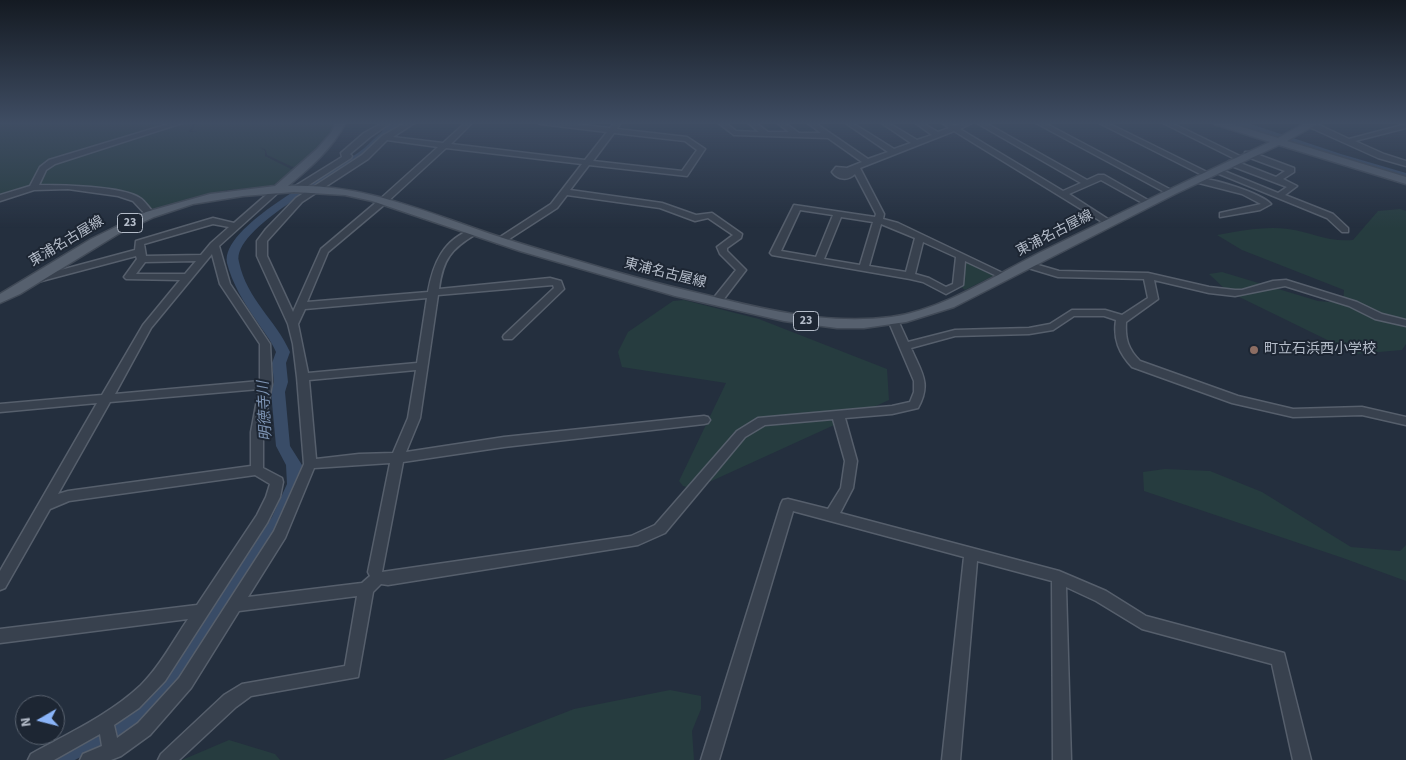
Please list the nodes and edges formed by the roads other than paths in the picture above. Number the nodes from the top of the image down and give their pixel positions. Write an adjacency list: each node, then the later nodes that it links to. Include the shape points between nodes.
1 (67, 157): 25 (street, via 43,169)
2 (316, 157): 28 (main road)
3 (346, 157): 26 (street)
4 (364, 157): 27 (street)
5 (431, 157): 34 (street)
6 (549, 157): 18 (street)
7 (590, 157): 18 (street)
8 (695, 157): 18 (street, via 684,174)
9 (861, 157): 19 (street)
10 (878, 157): 19 (street)
11 (1003, 157): 31 (street)
12 (1042, 157): 24 (street)
13 (1105, 157): 30 (street)
14 (1173, 157): 21 (street)
15 (1327, 157): 23 (main road)
16 (1386, 157): 20 (street)
17 (1240, 158): 21 (main road, 東浦名古屋線 / 23); 22 (street); 22 (street, via 1291,170)
18 (587, 162): 29 (street)
19 (867, 162): 39 (street, via 852,168 880,214)
20 (1406, 164)
21 (1208, 175): 30 (main road, 東浦名古屋線 / 23); 32 (street); 38 (street, via 1214,186 1230,187 1267,204 1258,210)
22 (1277, 180): 32 (street, via 1293,186)
23 (1406, 182)
24 (1087, 183): 31 (street); 35 (street, via 1101,177)
25 (33, 188): 33 (street); 36 (street, via 119,194 136,199)
26 (295, 190): 27 (main road, 東浦名古屋線 / 23); 28 (main road, 東浦名古屋線 / 23)
27 (313, 190): 34 (main road, 東浦名古屋線 / 23, via 346,192); 65 (street, via 299,200 262,241 262,256)
28 (276, 191): 36 (main road, 東浦名古屋線 / 23, via 212,197); 41 (street)
29 (566, 192): 45 (street, via 554,206); 60 (street, via 662,206 695,218 709,215 737,234 722,247 741,270)
30 (1171, 192): 35 (main road, 東浦名古屋線 / 23)
31 (1062, 194): 40 (street)
32 (1279, 196): 42 (street, via 1330,216)
33 (0, 198)
34 (382, 202): 43 (main road, 東浦名古屋線 / 23); 61 (street, via 324,251)
35 (1149, 203): 40 (main road, 東浦名古屋線 / 23)
36 (150, 214): 53 (main road, 東浦名古屋線 / 23, via 108,234)
37 (838, 214): 39 (street); 50 (street); 50 (street, via 797,207 775,252)
38 (1223, 214)
39 (877, 220): 44 (street); 52 (street)
40 (1110, 223): 51 (main road, 東浦名古屋線 / 23)
41 (235, 226): 46 (street); 47 (street, via 213,221 196,225 139,243)
42 (1345, 230)
43 (473, 232): 45 (main road, 東浦名古屋線 / 23); 58 (street, via 444,254 436,273)
44 (920, 236): 48 (street); 54 (street)
45 (500, 241): 60 (main road, 東浦名古屋線 / 23, via 612,276)
46 (214, 245): 49 (street); 70 (street, via 225,284 265,344)
47 (141, 255): 49 (street); 53 (street); 57 (street, via 129,277)
48 (961, 257): 54 (street, via 958,285 946,291); 55 (street)
49 (202, 258): 57 (street)
50 (819, 260): 52 (street)
51 (1028, 265): 55 (main road, 東浦名古屋線 / 23); 56 (street, via 1058,274)
52 (864, 268): 54 (street)
53 (49, 274): 59 (main road, 東浦名古屋線 / 23)
54 (910, 276)
55 (1004, 276): 62 (main road, 東浦名古屋線 / 23, via 949,304)
56 (1148, 276): 63 (street, via 1153,299); 64 (street, via 1235,293 1286,283)
57 (186, 277): 71 (street, via 147,327)
58 (433, 294): 61 (street); 66 (street, via 550,281 558,283 559,289); 68 (street)
59 (0, 299)
60 (716, 302): 62 (main road, 東浦名古屋線 / 23, via 817,323)
61 (301, 306): 65 (street)
62 (893, 320): 67 (street)
63 (1123, 320): 67 (street, via 1105,312 1072,313 1054,327 955,334); 75 (street, via 1120,338 1125,353 1136,364 1218,394 1293,413 1362,411)
64 (1406, 323)
65 (293, 324): 69 (street)
66 (508, 337)
67 (904, 346): 73 (street, via 920,381 920,392 914,404)
68 (421, 366): 69 (street); 76 (street, via 414,418)
69 (303, 377): 77 (street)
70 (266, 384): 71 (street); 78 (street, via 258,428)
71 (106, 400): 72 (street); 79 (street)
72 (0, 408)
73 (838, 416): 80 (street, via 851,461 848,488); 83 (street, via 762,421 741,434 660,530 633,541)
74 (704, 420): 76 (street, via 504,442)
75 (1406, 421)
76 (397, 458): 77 (street); 83 (street, via 375,572)
77 (310, 464): 86 (street, via 280,534)
78 (257, 470): 79 (street, via 68,496); 87 (street, via 277,482 272,497 262,519)
79 (45, 505): 84 (street)
80 (831, 517): 81 (street); 94 (street, via 788,504)
81 (971, 554): 82 (street); 95 (street)
82 (1059, 576): 96 (street); 97 (street, via 1102,596 1142,622 1279,658)
83 (378, 578): 85 (street)
84 (0, 584)
85 (366, 589): 86 (street); 93 (street, via 352,672 248,689 230,701)
86 (235, 605): 90 (street, via 173,699 144,729)
87 (202, 610): 88 (street); 89 (street, via 147,690)
88 (0, 636)
89 (105, 723): 90 (street); 91 (street)
90 (113, 752): 92 (street)
91 (37, 760)
92 (89, 760)
93 (167, 760)
94 (710, 760)
95 (951, 760)
96 (1062, 760)
97 (1302, 760)

